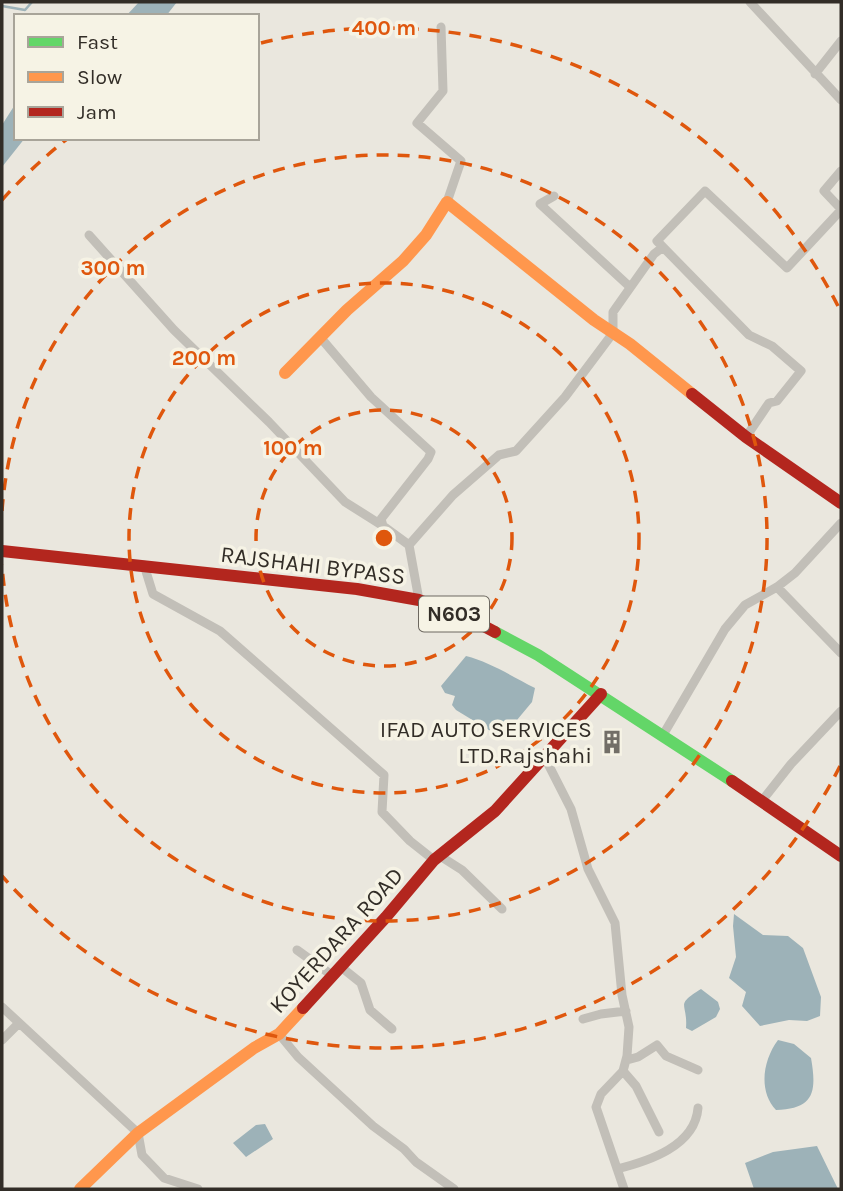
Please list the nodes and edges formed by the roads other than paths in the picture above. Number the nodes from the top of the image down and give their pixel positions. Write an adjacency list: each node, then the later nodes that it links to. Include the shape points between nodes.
1 (750, 2): 4 (street)
2 (441, 27): 8 (street, via 443,91 417,123 461,160)
3 (841, 41): 4 (street)
4 (815, 74): 5 (street)
5 (841, 100)
6 (841, 171): 9 (street, via 824,191)
7 (554, 196): 12 (street, via 540,204)
8 (447, 202): 13 (main road); 14 (main road, via 403,261)
9 (841, 210): 11 (street, via 787,268 705,191 657,241)
10 (89, 235): 19 (street, via 174,330 345,502)
11 (663, 247): 12 (street); 16 (street, via 750,335 772,346 801,371 777,401 769,403)
12 (631, 288): 13 (street, via 613,312)
13 (613, 333): 16 (main road); 20 (street, via 565,397 516,451 499,455 453,495)
14 (320, 337): 15 (main road); 19 (street, via 371,397 431,452 381,519)
15 (285, 373)
16 (746, 437): 17 (main road)
17 (841, 503)
18 (841, 523): 23 (street)
19 (383, 526): 20 (street)
20 (409, 545): 24 (street)
21 (2, 551): 22 (main road, RAJSHAHI BYPASS / N603)
22 (144, 565): 24 (main road, RAJSHAHI BYPASS / N603); 32 (street, via 153,594 219,631 384,775 382,812 410,841)
23 (777, 587): 25 (street); 28 (street, via 745,606 725,629)
24 (419, 600): 26 (main road, RAJSHAHI BYPASS / N603, via 478,623)
25 (841, 653)
26 (601, 694): 28 (main road, RAJSHAHI BYPASS / N603); 29 (main road, KOYERDARA ROAD)
27 (841, 711): 30 (street)
28 (663, 734): 30 (main road, RAJSHAHI BYPASS / N603)
29 (544, 756): 32 (main road, KOYERDARA ROAD, via 495,811); 37 (street, via 571,809 588,869 612,914)
30 (761, 802): 31 (main road, RAJSHAHI BYPASS / N603)
31 (841, 856)
32 (437, 858): 33 (street, via 463,870); 35 (main road, KOYERDARA ROAD)
33 (502, 909)
34 (297, 950): 35 (street)
35 (337, 971): 40 (street, via 360,984 370,1010); 41 (main road, KOYERDARA ROAD)
36 (2, 1007): 39 (street)
37 (625, 1011): 38 (street); 43 (street, via 629,1027)
38 (583, 1019)
39 (19, 1023): 42 (street); 47 (street)
40 (392, 1029)
41 (279, 1034): 47 (main road, KOYERDARA ROAD); 52 (street, via 373,1125)
42 (2, 1040)
43 (626, 1060): 44 (street, via 657,1045 666,1056); 45 (street)
44 (698, 1070)
45 (623, 1071): 48 (street, via 636,1086); 49 (street, via 601,1094 596,1107)
46 (698, 1108): 49 (street, via 697,1122 681,1142 646,1162)
47 (138, 1132): 50 (main road, KOYERDARA ROAD); 51 (street, via 142,1155 164,1178)
48 (659, 1132)
49 (617, 1169): 53 (street)
50 (80, 1189)
51 (198, 1189)
52 (454, 1189)
53 (624, 1189)

